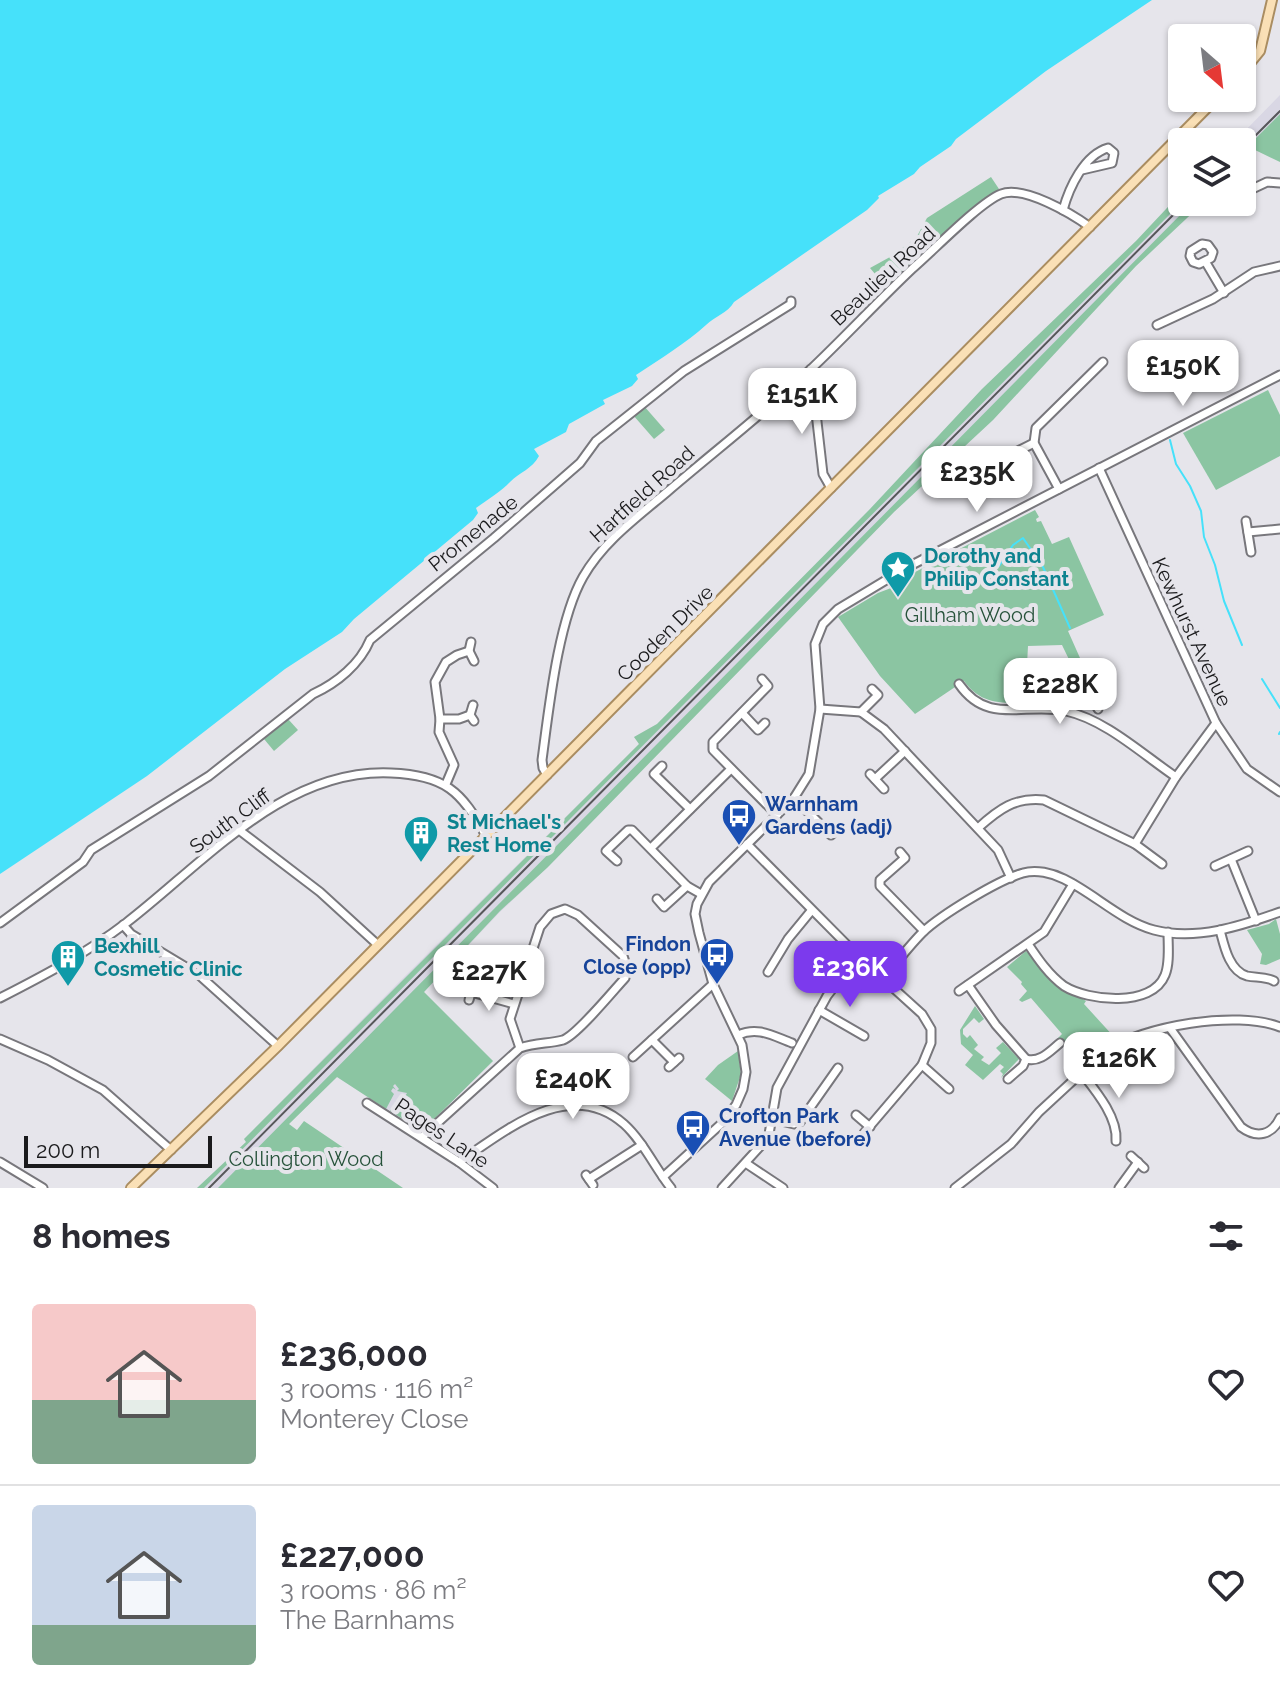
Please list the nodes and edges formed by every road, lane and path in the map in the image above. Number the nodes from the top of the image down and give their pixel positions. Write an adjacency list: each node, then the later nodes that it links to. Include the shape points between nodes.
1 (1272, 0): 2 (main road)
2 (1256, 56)
3 (1203, 112): 8 (main road, Cooden Drive)
4 (1082, 170): 7 (street)
5 (1280, 183): 6 (street, via 1267,182)
6 (1256, 189)
7 (1063, 210): 8 (street, Beaulieu Road); 15 (street, Beaulieu Road, via 1019,194 995,198 909,272)
8 (1090, 227): 20 (main road, Cooden Drive)
9 (1205, 261): 11 (street)
10 (1280, 266): 11 (street, via 1254,272)
11 (1224, 293): 13 (street)
12 (791, 301): 77 (street, Promenade, via 684,371 596,441 569,473 370,640 363,658 209,776 91,850 83,862)
13 (1157, 325)
14 (1103, 362): 17 (street, via 1040,422)
15 (811, 369): 20 (street, via 823,474); 46 (street, Hartfield Road, via 611,539 583,576 567,620 550,703 542,760)
16 (1280, 375): 19 (street)
17 (1034, 443): 18 (street, via 990,465); 21 (street)
18 (986, 457)
19 (1099, 468): 21 (street); 42 (street, Kewhurst Avenue)
20 (831, 488): 46 (main road, Cooden Drive)
21 (1059, 489): 35 (street, via 830,616 818,634 814,654)
22 (1246, 521): 24 (street)
23 (1280, 529): 24 (street)
24 (1248, 532): 25 (street)
25 (1251, 552)
26 (471, 642): 27 (street)
27 (469, 651): 28 (street); 40 (street, via 439,671 434,689)
28 (474, 661)
29 (762, 679): 38 (street, via 768,686)
30 (1083, 679): 33 (street)
31 (959, 684): 39 (street, via 969,699 984,707 1063,710)
32 (872, 689): 37 (street, via 878,695)
33 (1092, 697): 36 (street); 39 (street)
34 (473, 705): 40 (street, via 472,718)
35 (820, 709): 37 (street); 51 (street, via 809,774)
36 (1098, 709)
37 (861, 712): 43 (street)
38 (742, 713): 41 (street, via 758,730); 45 (street, via 713,742 713,750)
39 (1082, 716): 47 (street)
40 (440, 719): 48 (street, via 439,732 454,765)
41 (765, 723)
42 (1216, 723): 47 (street); 50 (street, Kewhurst Avenue, via 1247,769)
43 (905, 751): 49 (street, via 872,776); 55 (street)
44 (662, 766): 52 (street, via 654,774)
45 (731, 769): 52 (street); 53 (street)
46 (547, 775): 57 (main road, Cooden Drive)
47 (1176, 777): 59 (street)
48 (446, 784): 56 (street, South Cliff, via 409,774 341,777 308,789); 57 (street, via 465,800)
49 (884, 789)
50 (1280, 792)
51 (794, 798): 53 (street); 54 (street, via 831,835)
52 (690, 809): 60 (street)
53 (777, 815): 58 (street)
54 (838, 828)
55 (978, 828): 59 (street, via 1004,806 1044,800); 68 (street, via 998,850)
56 (239, 830): 78 (street, South Cliff); 83 (street)
57 (486, 836): 83 (main road, Cooden Drive)
58 (747, 844): 72 (street); 74 (street)
59 (1135, 844): 65 (street)
60 (651, 848): 64 (street, via 628,830 606,851); 71 (street)
61 (1248, 851): 63 (street)
62 (900, 852): 69 (street, via 905,858)
63 (1231, 859): 66 (street); 76 (street)
64 (617, 861)
65 (1156, 863)
66 (1215, 866)
67 (873, 873): 69 (street)
68 (1011, 878): 70 (street, via 1043,872); 80 (street)
69 (880, 880): 80 (street)
70 (1073, 884): 81 (street, via 1131,921); 82 (street, via 1044,932)
71 (687, 886): 72 (street); 73 (street, via 664,907)
72 (701, 894): 90 (street, via 695,914)
73 (657, 899)
74 (811, 911): 84 (street); 85 (street)
75 (1280, 912): 76 (street)
76 (1256, 921): 79 (street)
77 (0, 923)
78 (123, 925): 94 (street, South Cliff); 104 (street, via 199,975)
79 (1220, 930): 81 (street); 86 (street)
80 (924, 931): 88 (street)
81 (1168, 932): 82 (street, via 1167,967 1159,985 1118,999 1099,999 1065,987)
82 (1028, 944): 91 (street)
83 (378, 945): 104 (main road, Cooden Drive)
84 (858, 956): 88 (street); 96 (street)
85 (773, 969)
86 (1240, 973): 87 (street); 89 (street)
87 (1269, 975)
88 (883, 979): 110 (street, via 931,1029)
89 (1233, 981)
90 (713, 984): 99 (street); 102 (street)
91 (968, 985): 92 (street); 108 (street)
92 (959, 991)
93 (471, 993): 95 (street)
94 (0, 998)
95 (514, 1004): 105 (street, via 510,1019); 105 (street, via 540,927 559,909 571,910 626,963 625,978 572,1034)
96 (819, 1010): 100 (street); 120 (street, via 777,1088)
97 (1280, 1027): 98 (street, via 1233,1019)
98 (1170, 1028): 112 (street, via 1116,1044); 119 (street, via 1247,1132 1266,1134)
99 (738, 1035): 106 (street, via 761,1031 789,1042); 129 (street, via 746,1072 736,1105)
100 (859, 1036)
101 (0, 1039): 124 (street, via 103,1090)
102 (652, 1040): 107 (street); 109 (street)
103 (1060, 1043): 108 (street, via 1033,1061)
104 (278, 1046): 124 (main road, Cooden Drive)
105 (520, 1048): 122 (street)
106 (782, 1049)
107 (633, 1057)
108 (1026, 1059): 113 (street)
109 (674, 1062)
110 (922, 1065): 116 (street); 118 (street, via 867,1130)
111 (838, 1068): 115 (street)
112 (1081, 1072): 121 (street); 137 (street, via 1011,1144)
113 (1008, 1079)
114 (816, 1082): 115 (street)
115 (824, 1087): 120 (street, via 800,1122)
116 (949, 1088)
117 (369, 1107): 122 (street, Pages Lane)
118 (856, 1115)
119 (1280, 1118)
120 (772, 1119): 128 (street, via 765,1141)
121 (1118, 1136)
122 (422, 1137): 126 (street, Pages Lane)
123 (642, 1145): 126 (street, via 610,1114 566,1105 517,1124); 129 (street); 130 (street)
124 (171, 1150): 132 (main road, Cooden Drive)
125 (0, 1162): 131 (street)
126 (459, 1162): 133 (street, Pages Lane)
127 (1138, 1162): 138 (street)
128 (747, 1164): 135 (street); 136 (street)
129 (663, 1177): 134 (street)
130 (590, 1180)
131 (43, 1188)
132 (131, 1188)
133 (493, 1188)
134 (671, 1188)
135 (722, 1188)
136 (783, 1188)
137 (955, 1188)
138 (1119, 1188)

